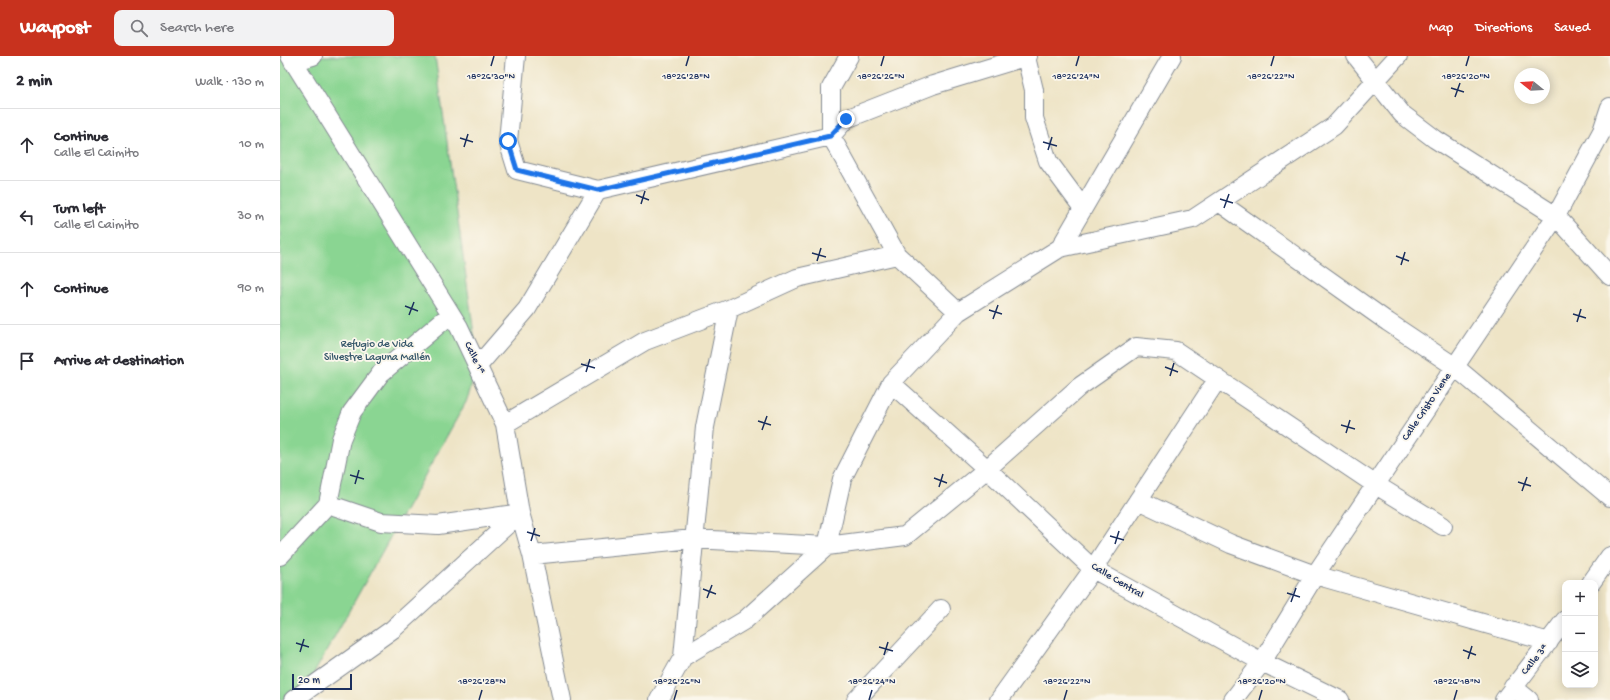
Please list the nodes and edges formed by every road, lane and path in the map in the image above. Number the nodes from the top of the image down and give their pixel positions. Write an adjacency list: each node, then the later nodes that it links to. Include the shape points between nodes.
1 (313, 56): 8 (street)
2 (516, 56): 12 (street, via 508,141 517,170)
3 (849, 56): 11 (street, via 831,88)
4 (1172, 56): 14 (street)
5 (1356, 56): 9 (street)
6 (1398, 56): 9 (street)
7 (1027, 57): 11 (street, via 933,85 846,119); 14 (street, via 1034,90 1034,118 1048,161)
8 (292, 59): 21 (street, Calle 1ª)
9 (1377, 80): 13 (street, via 1334,126); 15 (street, via 1402,114 1435,139)
10 (1610, 107): 15 (street, Calle Cristo Viene, via 1602,131)
11 (830, 136): 12 (street); 17 (street)
12 (598, 190): 22 (street, via 528,309)
13 (1219, 202): 16 (street, via 1193,219); 23 (street)
14 (1082, 207): 16 (street)
15 (1556, 216): 18 (street); 23 (street, Calle Cristo Viene)
16 (1060, 248): 20 (street)
17 (897, 255): 19 (street, via 798,278); 20 (street)
18 (1610, 276)
19 (729, 309): 26 (street, via 645,341); 34 (street, via 705,427)
20 (958, 312): 25 (street)
21 (451, 314): 22 (street, Calle 1ª); 31 (street, via 381,373 352,412 341,439)
22 (478, 366): 26 (street, Calle 1ª)
23 (1454, 366): 28 (street, Calle Cristo Viene); 29 (street)
24 (1217, 380): 27 (street, via 1176,351 1136,348 1079,387); 28 (street); 30 (street)
25 (891, 383): 27 (street, Calle Central); 35 (street, via 842,479)
26 (505, 424): 32 (street, Calle 1ª)
27 (987, 469): 35 (street, via 905,536); 39 (street, Calle Central)
28 (1376, 484): 33 (street); 40 (street, Calle Cristo Viene)
29 (1610, 497)
30 (1138, 500): 39 (street); 40 (street, via 1231,544)
31 (328, 504): 32 (street, via 388,523 438,525); 37 (street)
32 (520, 513): 36 (street, Calle 1ª); 48 (street, via 392,629)
33 (1443, 526)
34 (693, 539): 35 (street); 36 (street); 45 (street)
35 (828, 546): 45 (street, via 745,620)
36 (532, 555): 49 (street, Calle 1ª)
37 (280, 556)
38 (1610, 556): 41 (street)
39 (1094, 569): 46 (street, Calle Central); 52 (street)
40 (1315, 575): 44 (street); 46 (street, Calle Cristo Viene)
41 (1593, 580)
42 (941, 609): 51 (street)
43 (1562, 624): 44 (street, Calle 3ª)
44 (1549, 642): 47 (street, Calle 3ª)
45 (683, 657): 50 (street)
46 (1262, 662): 53 (street, Calle Cristo Viene); 54 (street, Calle Central)
47 (1509, 694): 55 (street)
48 (293, 700)
49 (562, 700)
50 (659, 700)
51 (856, 700)
52 (999, 700)
53 (1233, 700)
54 (1340, 700)
55 (1529, 700)

